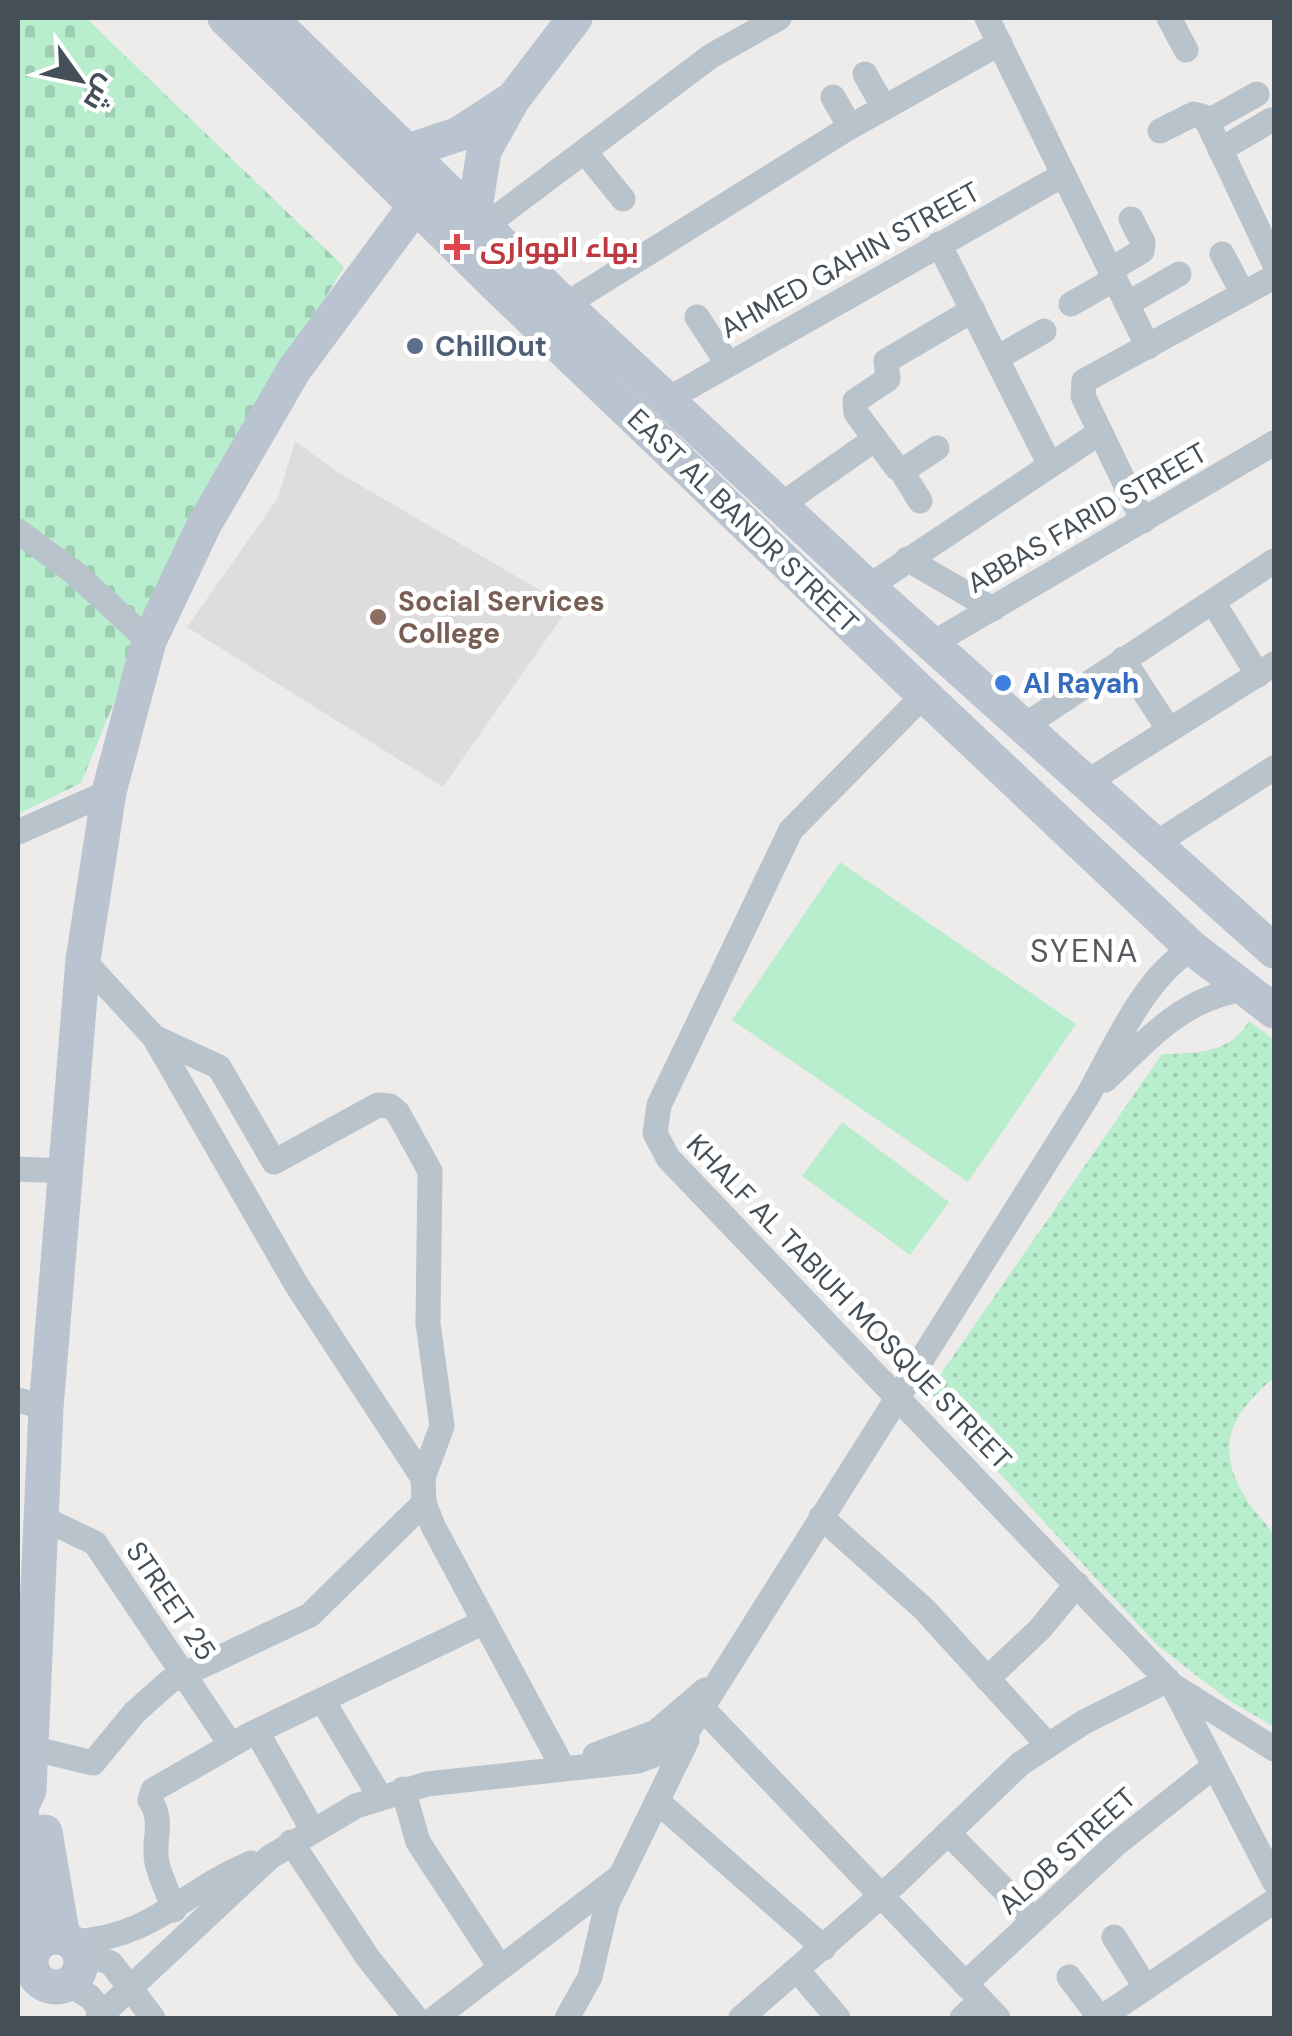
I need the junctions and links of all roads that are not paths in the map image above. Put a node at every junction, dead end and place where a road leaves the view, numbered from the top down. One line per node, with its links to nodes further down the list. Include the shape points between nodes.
1 (225, 18): 23 (main road, EAST AL BANDR STREET)
2 (270, 18): 19 (main road, EAST AL BANDR STREET)
3 (576, 18): 12 (main road)
4 (778, 18): 6 (street)
5 (1169, 18): 8 (street)
6 (747, 26): 20 (street)
7 (998, 27): 13 (street); 21 (street)
8 (1186, 50)
9 (865, 74): 13 (street)
10 (1257, 94): 15 (street)
11 (834, 97): 16 (street)
12 (513, 99): 19 (main road, via 459,134); 25 (main road, via 480,163)
13 (884, 108): 16 (street)
14 (1271, 120): 18 (street)
15 (1206, 122): 17 (street, via 1194,114); 18 (street)
16 (850, 127): 35 (street)
17 (1160, 130)
18 (1220, 150): 28 (street)
19 (408, 152): 25 (main road, EAST AL BANDR STREET)
20 (586, 152): 22 (street); 25 (street)
21 (1063, 175): 26 (street, AHMED GAHIN STREET); 29 (street)
22 (623, 198)
23 (416, 205): 58 (main road, via 289,378 204,525); 62 (main road, EAST AL BANDR STREET)
24 (1132, 219): 29 (street, via 1142,251)
25 (480, 221): 35 (main road, EAST AL BANDR STREET)
26 (939, 244): 36 (street); 41 (street, AHMED GAHIN STREET)
27 (1222, 254): 32 (street)
28 (1274, 263)
29 (1112, 274): 33 (street); 34 (street)
30 (1179, 274): 34 (street)
31 (1274, 277): 32 (street)
32 (1243, 294): 39 (street)
33 (1071, 304)
34 (1127, 304): 39 (street)
35 (565, 305): 42 (main road, EAST AL BANDR STREET)
36 (973, 310): 40 (street); 44 (street, via 886,361 888,379 855,401)
37 (696, 317): 41 (street)
38 (1044, 331): 40 (street)
39 (1148, 347): 43 (street, via 1084,381 1083,396)
40 (996, 358): 47 (street)
41 (728, 364): 42 (street, AHMED GAHIN STREET)
42 (668, 399): 50 (main road, EAST AL BANDR STREET)
43 (1099, 433): 47 (street); 51 (street)
44 (875, 439): 48 (street); 50 (street)
45 (1274, 443): 51 (street, ABBAS FARID STREET)
46 (937, 448): 48 (street)
47 (1050, 465): 53 (street)
48 (902, 470): 49 (street)
49 (920, 501)
50 (781, 505): 55 (main road, EAST AL BANDR STREET)
51 (1143, 521): 57 (street, ABBAS FARID STREET)
52 (18, 531): 58 (street)
53 (907, 559): 55 (street); 57 (street)
54 (1274, 561): 56 (street)
55 (868, 587): 59 (main road, EAST AL BANDR STREET)
56 (1213, 602): 60 (street); 61 (street)
57 (993, 609): 59 (street, ABBAS FARID STREET)
58 (149, 640): 67 (main road)
59 (930, 645): 63 (main road, EAST AL BANDR STREET)
60 (1123, 659): 63 (street); 64 (street)
61 (1266, 669): 64 (street)
62 (924, 695): 70 (main road, EAST AL BANDR STREET); 82 (street, KHALF AL TABIUH MOSQUE STREET, via 791,830 654,1119 654,1134 668,1158)
63 (1021, 728): 66 (main road, EAST AL BANDR STREET)
64 (1169, 730): 66 (street)
65 (1274, 768): 69 (street)
66 (1084, 784): 69 (main road, EAST AL BANDR STREET)
67 (109, 792): 68 (street); 73 (main road)
68 (18, 832)
69 (1155, 844): 70 (main road, via 1166,883); 72 (main road, EAST AL BANDR STREET)
70 (1142, 901): 71 (main road, EAST AL BANDR STREET)
71 (1192, 948): 74 (main road, EAST AL BANDR STREET); 77 (street, via 1152,983)
72 (1274, 951)
73 (82, 960): 76 (street); 80 (main road)
74 (1260, 985): 75 (main road, EAST AL BANDR STREET); 77 (street, via 1212,995 1174,1016)
75 (1274, 1011)
76 (154, 1038): 78 (street, via 219,1067); 81 (street)
77 (1086, 1097): 82 (street)
78 (274, 1162): 81 (street); 84 (street, via 350,1118 390,1106 430,1171 428,1323 442,1426)
79 (18, 1169): 80 (street)
80 (66, 1171): 83 (main road)
81 (238, 1183): 84 (street)
82 (897, 1396): 86 (street); 87 (street, KHALF AL TABIUH MOSQUE STREET)
83 (32, 1404): 85 (main road)
84 (424, 1491): 88 (street); 90 (street, via 310,1615)
85 (38, 1516): 90 (street, STREET 25, via 95,1542); 100 (main road)
86 (821, 1518): 89 (street); 91 (street, via 874,1561)
87 (1077, 1584): 91 (street); 92 (street, KHALF AL TABIUH MOSQUE STREET)
88 (482, 1623): 93 (street); 101 (street)
89 (729, 1667): 94 (street); 101 (street, via 667,1726)
90 (183, 1672): 98 (street, STREET 25); 100 (street, via 146,1700 92,1764)
91 (986, 1679): 97 (street)
92 (1170, 1683): 97 (street); 99 (street); 102 (street, KHALF AL TABIUH MOSQUE STREET)
93 (322, 1701): 95 (street); 103 (street)
94 (704, 1710): 96 (street); 109 (street)
95 (257, 1732): 98 (street); 106 (street)
96 (689, 1735): 101 (street, via 653,1758); 104 (street)
97 (1047, 1744): 105 (street)
98 (231, 1745): 111 (street, via 153,1790 158,1863)
99 (1274, 1749)
100 (27, 1765): 115 (main road, via 21,1808)
101 (562, 1766): 103 (street)
102 (1214, 1768): 108 (street, KHALF AL TABIUH MOSQUE STREET); 112 (street, ALOB STREET, via 1115,1845)
103 (392, 1793): 106 (street); 116 (street)
104 (657, 1801): 107 (street); 114 (street)
105 (948, 1833): 109 (street); 112 (street)
106 (291, 1843): 111 (street); 119 (street); 125 (street)
107 (621, 1876): 116 (street); 127 (street, via 603,1915 590,1977)
108 (1274, 1881)
109 (881, 1897): 114 (street); 122 (street)
110 (1274, 1901): 120 (street)
111 (174, 1910): 115 (street)
112 (1034, 1920): 122 (street, ALOB STREET)
113 (1114, 1937): 120 (street)
114 (824, 1948): 117 (street)
115 (52, 1966): 119 (street, via 105,1959); 121 (main road); 123 (street)
116 (500, 1967): 126 (street)
117 (798, 1970): 128 (street); 129 (street)
118 (1069, 1977): 131 (street)
119 (131, 1988): 123 (street); 124 (street)
120 (1146, 1988): 131 (street)
121 (18, 2000)
122 (981, 2001): 130 (street, ALOB STREET)
123 (103, 2017)
124 (152, 2018)
125 (416, 2018)
126 (435, 2018)
127 (567, 2018)
128 (740, 2018)
129 (838, 2018)
130 (962, 2018)
131 (1100, 2018)

